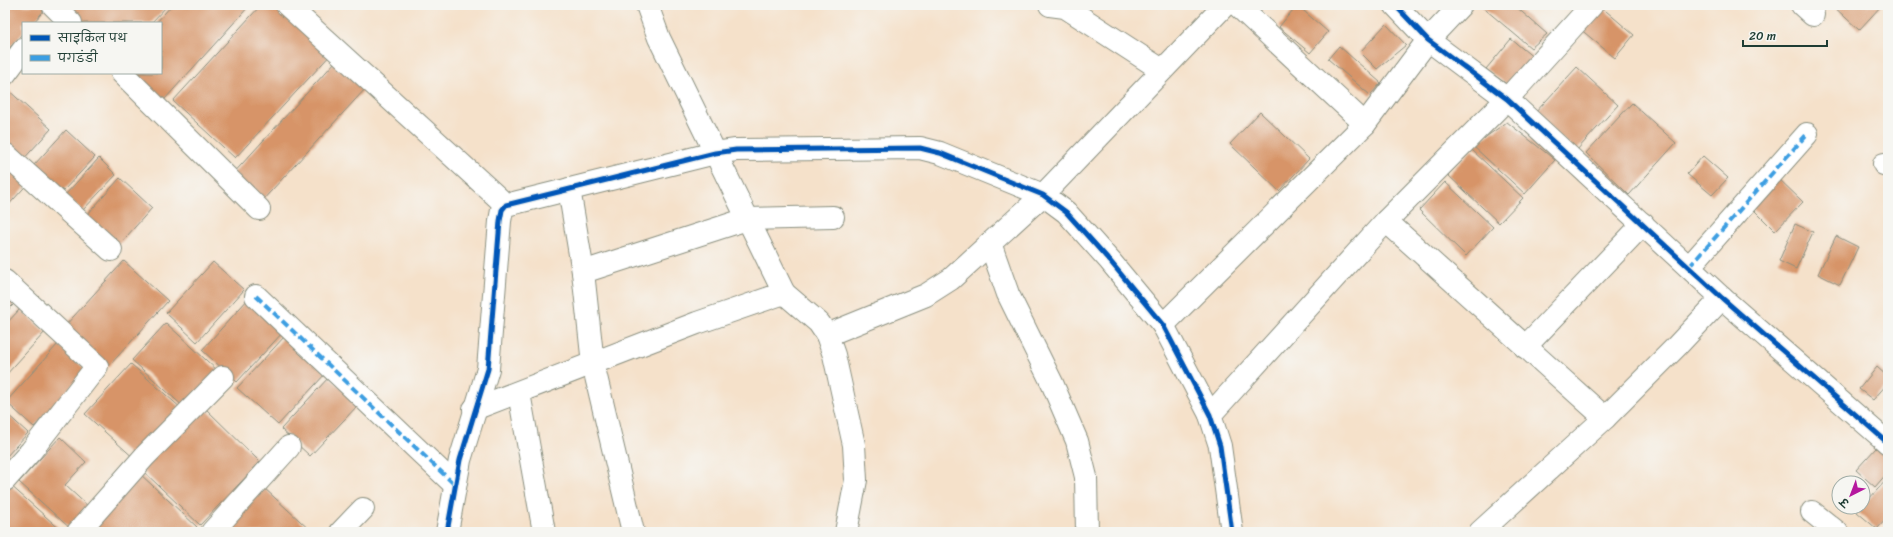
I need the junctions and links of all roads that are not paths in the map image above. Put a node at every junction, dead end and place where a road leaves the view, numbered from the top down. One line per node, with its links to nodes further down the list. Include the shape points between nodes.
1 (287, 5): 21 (street)
2 (647, 5): 17 (street, via 659,38)
3 (1050, 5): 11 (street, via 1065,6)
4 (1225, 5): 11 (street)
5 (1237, 5): 15 (street)
6 (1395, 5): 9 (street)
7 (1461, 5): 9 (street)
8 (1592, 5): 14 (street)
9 (1428, 40): 14 (street); 15 (street)
10 (22, 51): 12 (street)
11 (1162, 70): 20 (street)
12 (5, 74)
13 (123, 74): 22 (street)
14 (1507, 99): 25 (street); 26 (street)
15 (1365, 124): 35 (street)
16 (1807, 134): 29 (street)
17 (715, 153): 19 (street); 20 (street, via 736,150 920,148 940,153); 24 (street)
18 (5, 154): 28 (street)
19 (569, 189): 21 (street); 30 (street)
20 (1043, 195): 27 (street); 35 (street, via 1066,212 1110,260)
21 (506, 205): 41 (street, via 500,221 488,369)
22 (259, 209)
23 (833, 217): 24 (street)
24 (747, 219): 30 (street); 32 (street)
25 (1386, 221): 37 (street); 42 (street)
26 (1643, 224): 29 (street); 37 (street)
27 (990, 243): 36 (street, via 951,279 926,295); 57 (street, via 1008,294 1052,383 1077,441 1086,477)
28 (111, 250)
29 (1689, 267): 34 (street)
30 (583, 272): 38 (street)
31 (5, 281): 46 (street, via 97,366 31,451)
32 (784, 293): 36 (street, via 811,315); 38 (street, via 697,323)
33 (256, 296): 47 (street)
34 (1722, 298): 43 (street); 44 (street)
35 (1163, 325): 42 (street)
36 (827, 335): 56 (street, via 834,355 854,445 856,480)
37 (1525, 347): 43 (street)
38 (593, 364): 40 (street); 55 (street)
39 (223, 377): 50 (street, via 145,456)
40 (519, 393): 41 (street); 54 (street)
41 (474, 409): 47 (street)
42 (1210, 415): 58 (street, via 1220,446)
43 (1605, 418): 59 (street)
44 (1888, 443)
45 (289, 447): 51 (street)
46 (5, 480)
47 (456, 485): 53 (street)
48 (363, 509): 52 (street)
49 (1812, 512): 60 (street)
50 (78, 532)
51 (212, 532)
52 (341, 532)
53 (447, 532)
54 (544, 532)
55 (633, 532)
56 (846, 532)
57 (1087, 532)
58 (1232, 532)
59 (1480, 532)
60 (1837, 532)

